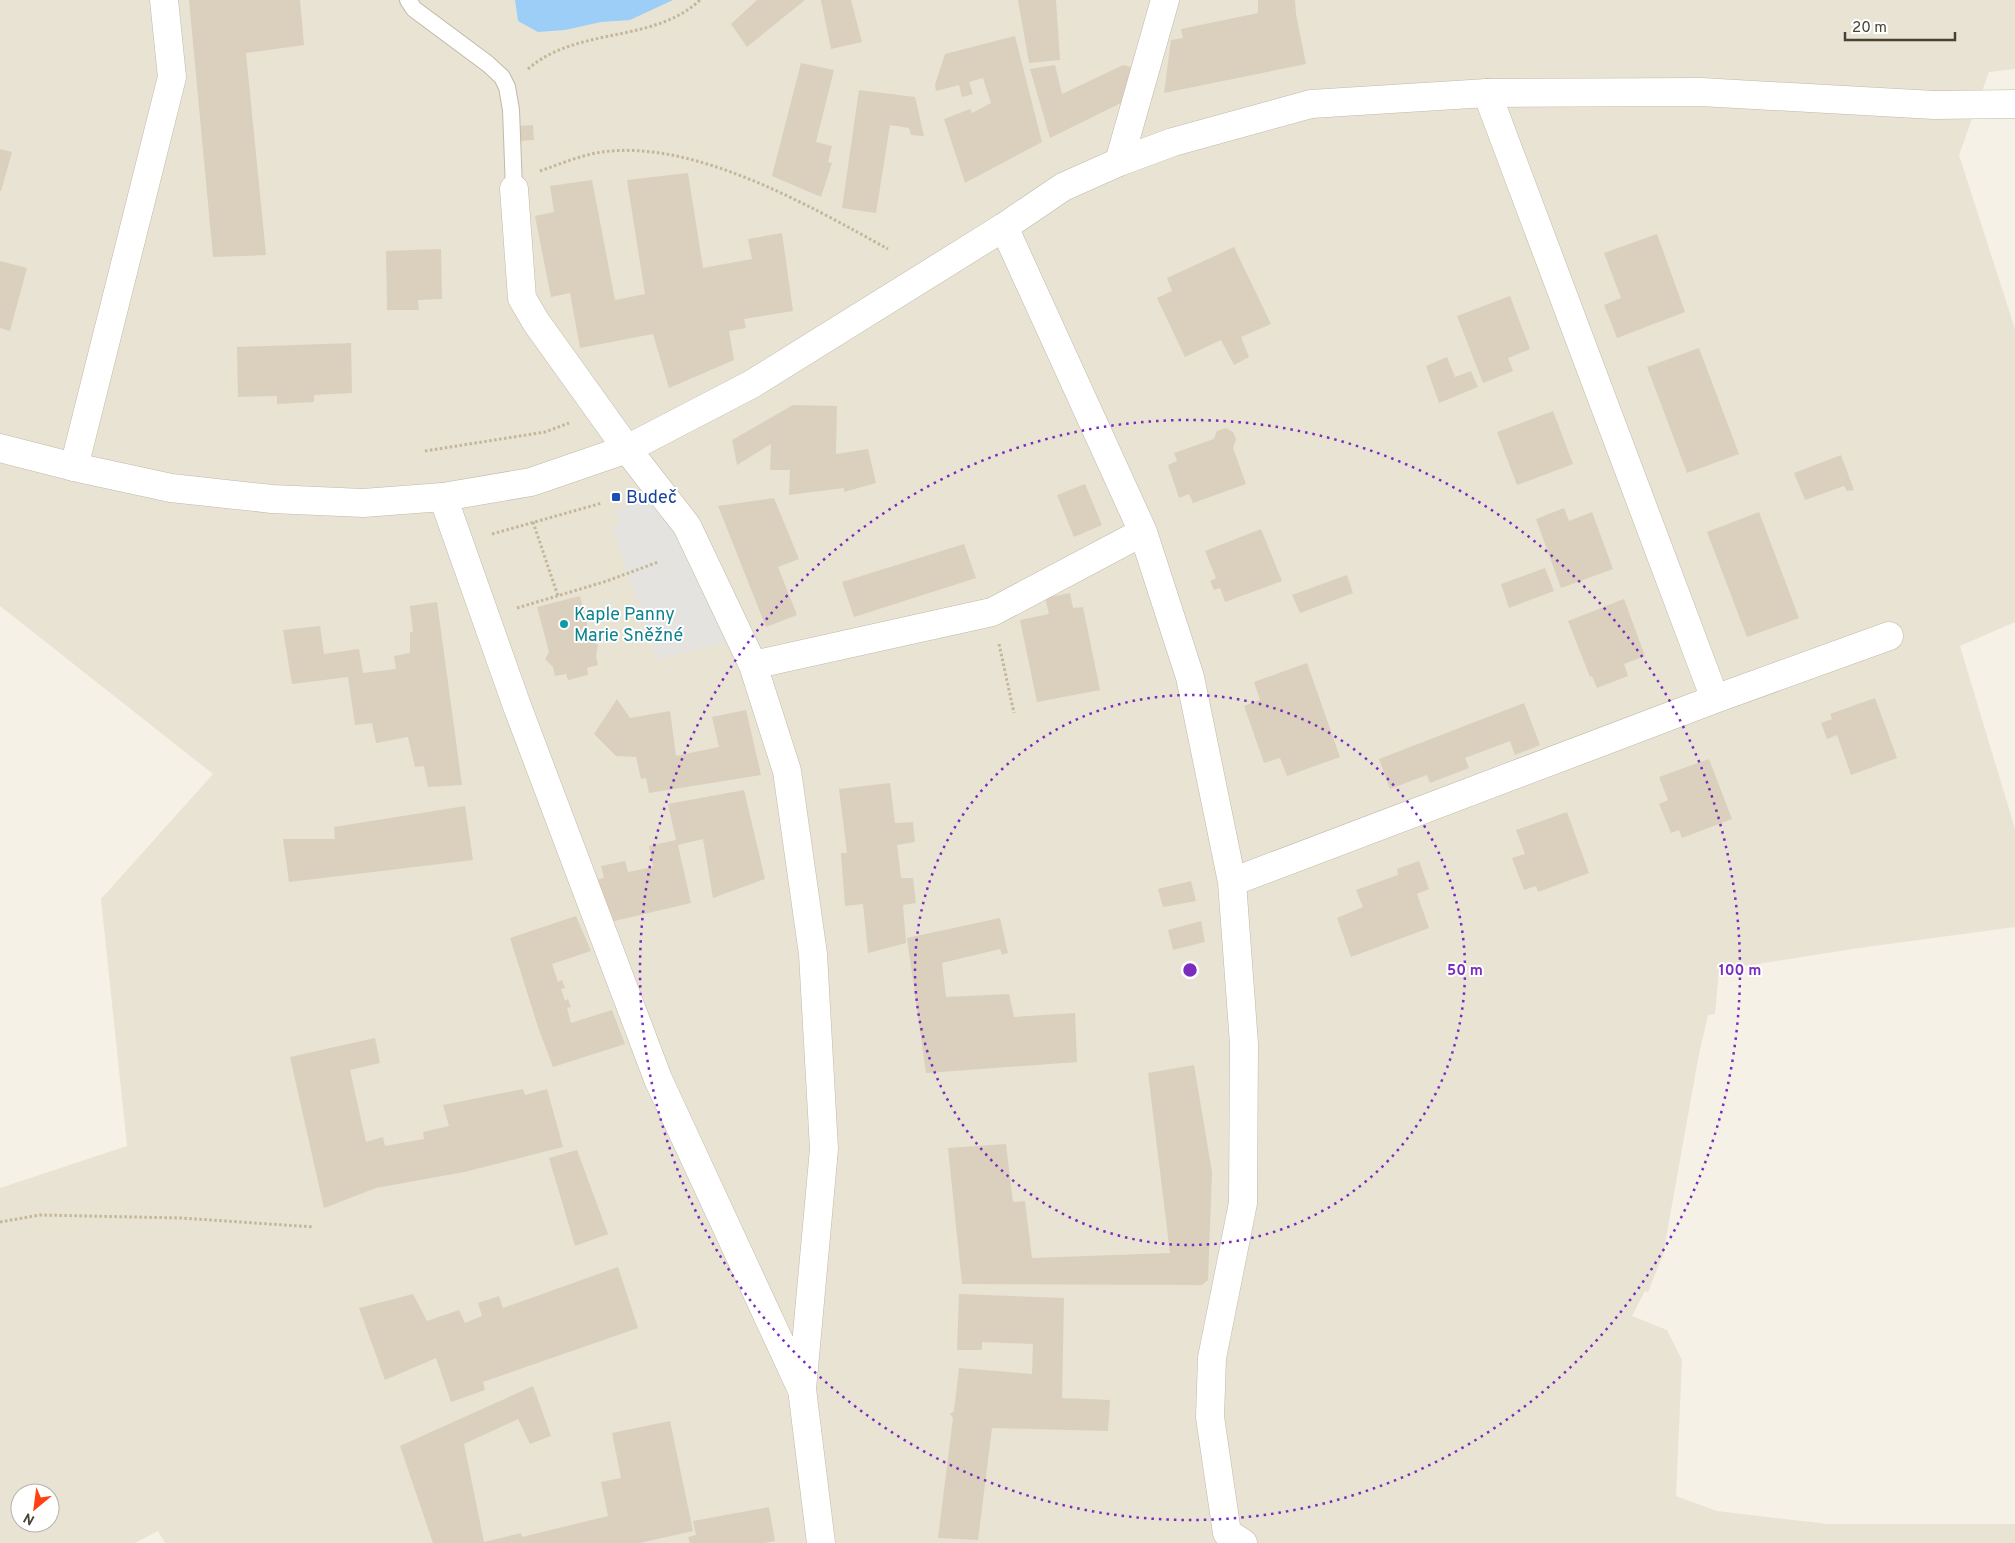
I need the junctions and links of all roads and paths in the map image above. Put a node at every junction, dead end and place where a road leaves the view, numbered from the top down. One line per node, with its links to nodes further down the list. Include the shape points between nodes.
1 (164, 0): 16 (street, via 172,77)
2 (408, 0): 5 (lane, via 421,15 488,64 502,77)
3 (700, 0): 5 (path, via 668,22 565,46 538,60)
4 (1164, 0): 8 (street)
5 (507, 87): 9 (lane)
6 (1487, 93): 7 (street, via 1701,92 1934,105); 8 (street, via 1311,104 1173,142); 28 (street)
7 (2015, 104)
8 (1120, 162): 10 (street, via 1063,187)
9 (514, 189): 11 (path, via 536,172 601,152 636,150 687,158 799,200); 12 (street, via 522,298)
10 (1004, 227): 14 (street, via 752,384); 20 (street)
11 (888, 249)
12 (600, 411): 14 (street); 15 (path, via 545,432)
13 (0, 448): 16 (street)
14 (627, 449): 17 (street, via 531,482); 27 (street, via 687,526)
15 (426, 451)
16 (74, 468): 17 (street, via 171,488 272,499 363,504)
17 (443, 497): 22 (street)
18 (602, 503): 19 (path)
19 (534, 522): 22 (path, via 492,534 484,550); 23 (path)
20 (1143, 532): 24 (street); 30 (street, via 1190,676)
21 (658, 562): 23 (path)
22 (468, 568): 25 (street)
23 (558, 596): 25 (path)
24 (992, 612): 27 (street); 29 (path)
25 (486, 618): 33 (street, via 658,1079)
26 (1889, 636): 28 (street)
27 (753, 665): 33 (street, via 787,771 813,954 824,1149)
28 (1715, 698): 30 (street)
29 (1014, 712)
30 (1232, 882): 35 (street, via 1244,1044 1244,1203 1212,1358 1210,1417 1227,1533)
31 (0, 1222): 32 (path, via 49,1215 181,1218)
32 (314, 1227)
33 (802, 1389): 34 (street)
34 (821, 1543)
35 (1243, 1543)

